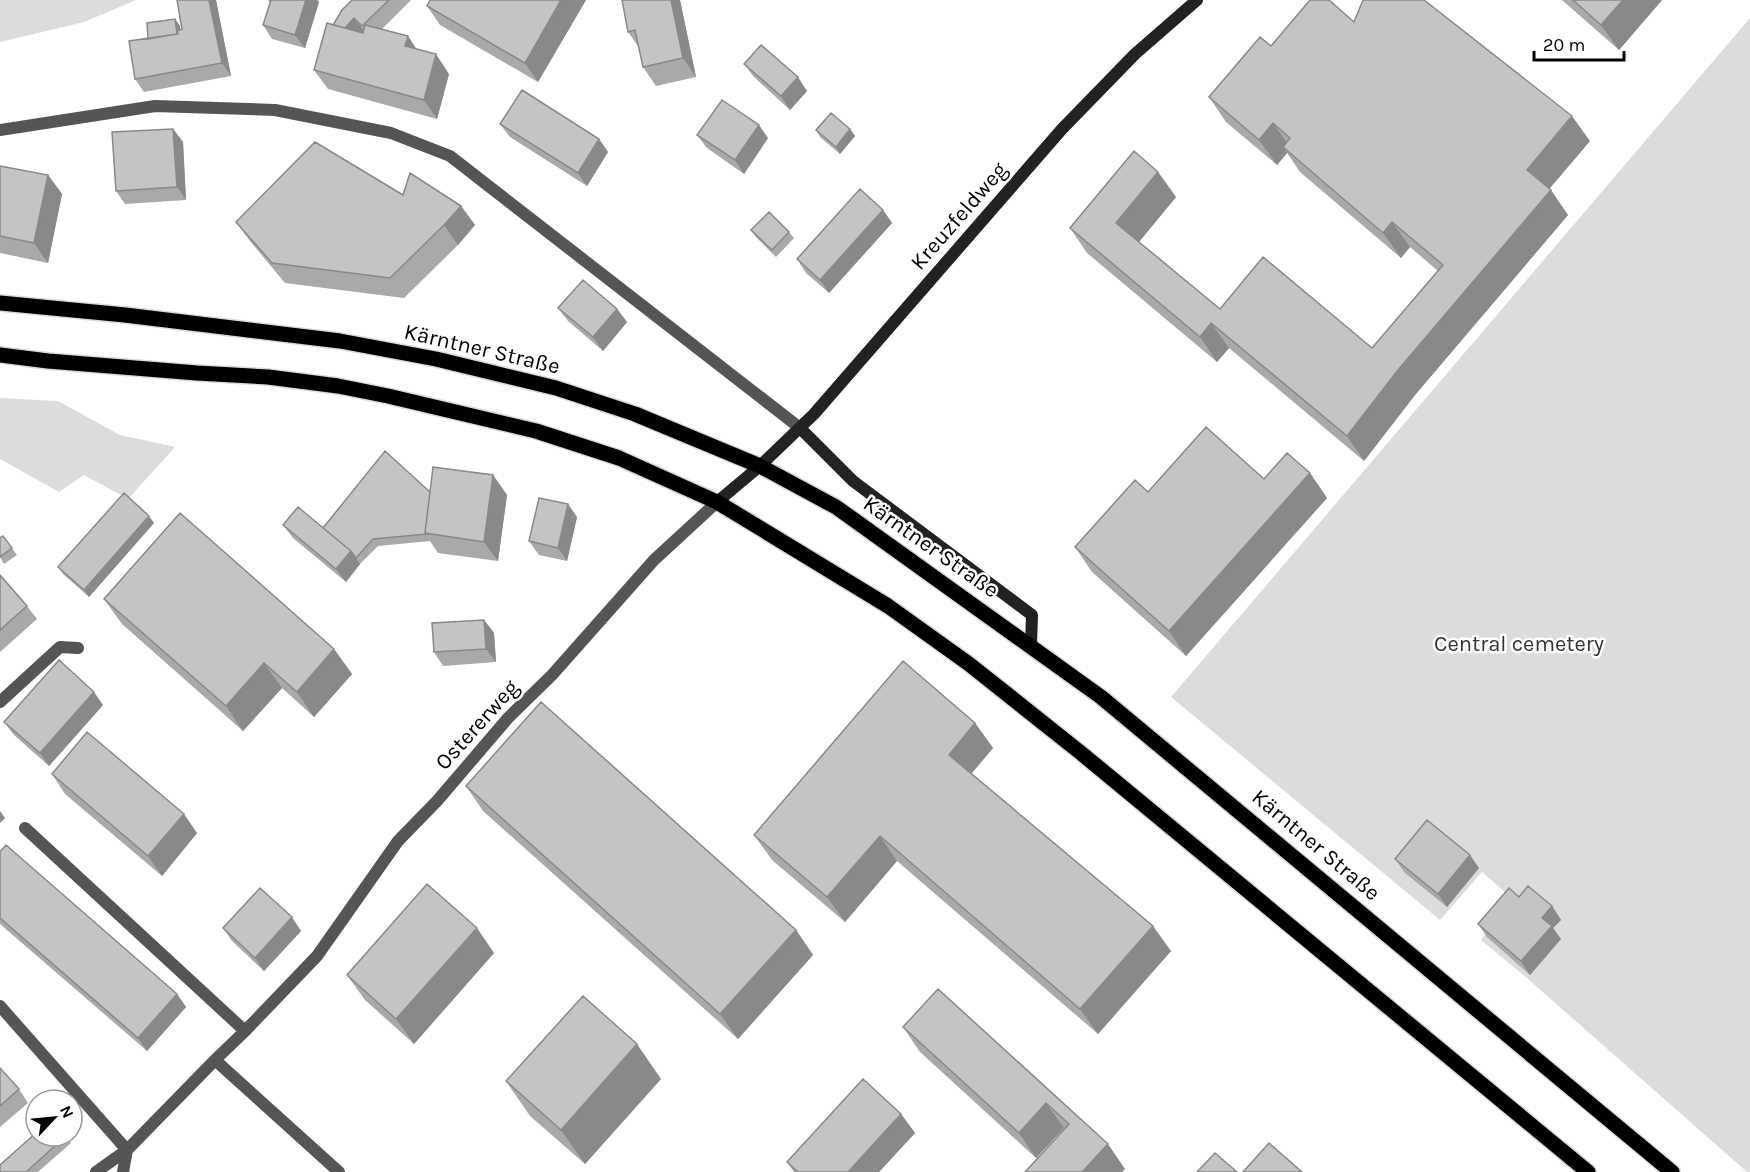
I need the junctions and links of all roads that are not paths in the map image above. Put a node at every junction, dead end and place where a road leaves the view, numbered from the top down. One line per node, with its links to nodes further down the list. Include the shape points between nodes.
1 (1197, 0): 5 (main road, Kreuzfeldweg, via 1135,54 1062,129)
2 (0, 130): 5 (street, via 154,106 275,110 391,134 450,156)
3 (0, 303): 6 (main road, Kärntner Straße, via 340,341 436,358 556,388 635,414)
4 (0, 355): 7 (main road, via 268,377 388,396 536,431 619,458)
5 (800, 428): 6 (main road, Kreuzfeldweg); 8 (main road, via 853,481 1032,615)
6 (760, 466): 7 (main road, Ostererweg); 8 (main road, Kärntner Straße, via 836,507)
7 (717, 502): 13 (street, Ostererweg, via 654,560 398,841 317,956); 19 (main road, via 888,606 969,664)
8 (1031, 645): 20 (main road, Kärntner Straße, via 1211,787)
9 (78, 648): 10 (street, via 60,647)
10 (0, 702)
11 (25, 828): 13 (street)
12 (0, 1006): 15 (street)
13 (245, 1031): 14 (street, Ostererweg)
14 (215, 1060): 15 (street, Ostererweg); 18 (street)
15 (127, 1150): 16 (street, Ostererweg); 17 (street)
16 (96, 1172)
17 (123, 1172)
18 (339, 1172)
19 (1588, 1172)
20 (1672, 1172)

